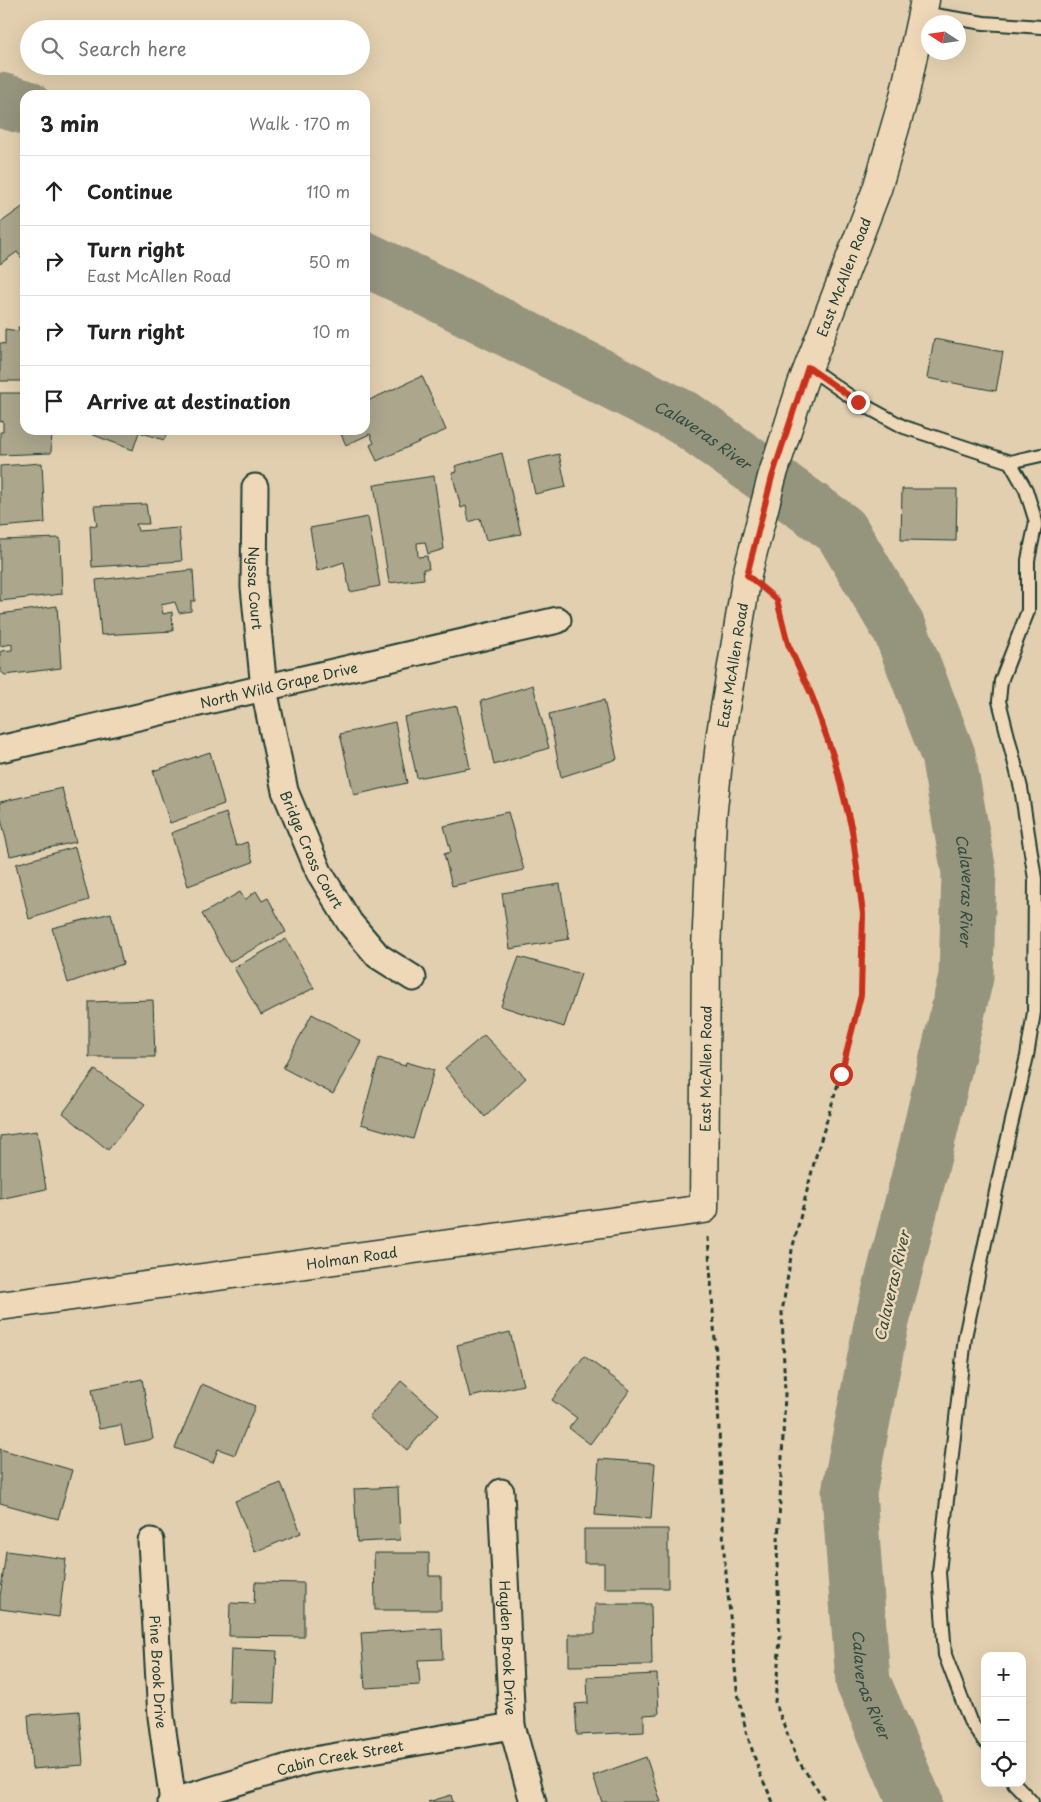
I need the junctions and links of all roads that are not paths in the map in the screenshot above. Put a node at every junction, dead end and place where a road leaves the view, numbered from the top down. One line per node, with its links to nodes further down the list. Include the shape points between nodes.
1 (924, 6): 2 (lane, via 984,24); 3 (street, East McAllen Road, via 904,97 877,189)
2 (1041, 27)
3 (808, 367): 5 (lane, via 858,402 904,427); 12 (street, East McAllen Road, via 772,477 750,563 721,733 712,818 706,950)
4 (1041, 455): 5 (lane)
5 (1010, 462): 7 (lane, via 1026,490 1036,522 1028,560)
6 (255, 487): 9 (street, Nyssa Court, via 254,587)
7 (1034, 596): 17 (lane, via 1001,680 999,701 1021,788 1035,879 1034,1012 965,1337 939,1572 945,1655 970,1721)
8 (558, 620): 9 (street, North Wild Grape Drive)
9 (264, 689): 10 (street, North Wild Grape Drive); 11 (street, Bridge Cross Court, via 285,791 319,872 350,922 378,956)
10 (0, 750)
11 (413, 978)
12 (704, 1209): 13 (street, Holman Road)
13 (0, 1306)
14 (501, 1492): 16 (street, Hayden Brook Drive)
15 (152, 1541): 19 (street, Pine Brook Drive, via 161,1717)
16 (512, 1726): 19 (street, Cabin Creek Street, via 308,1760); 20 (street, Hayden Brook Drive)
17 (981, 1736)
18 (1018, 1787): 21 (lane)
19 (172, 1802)
20 (533, 1802)
21 (1032, 1802)

